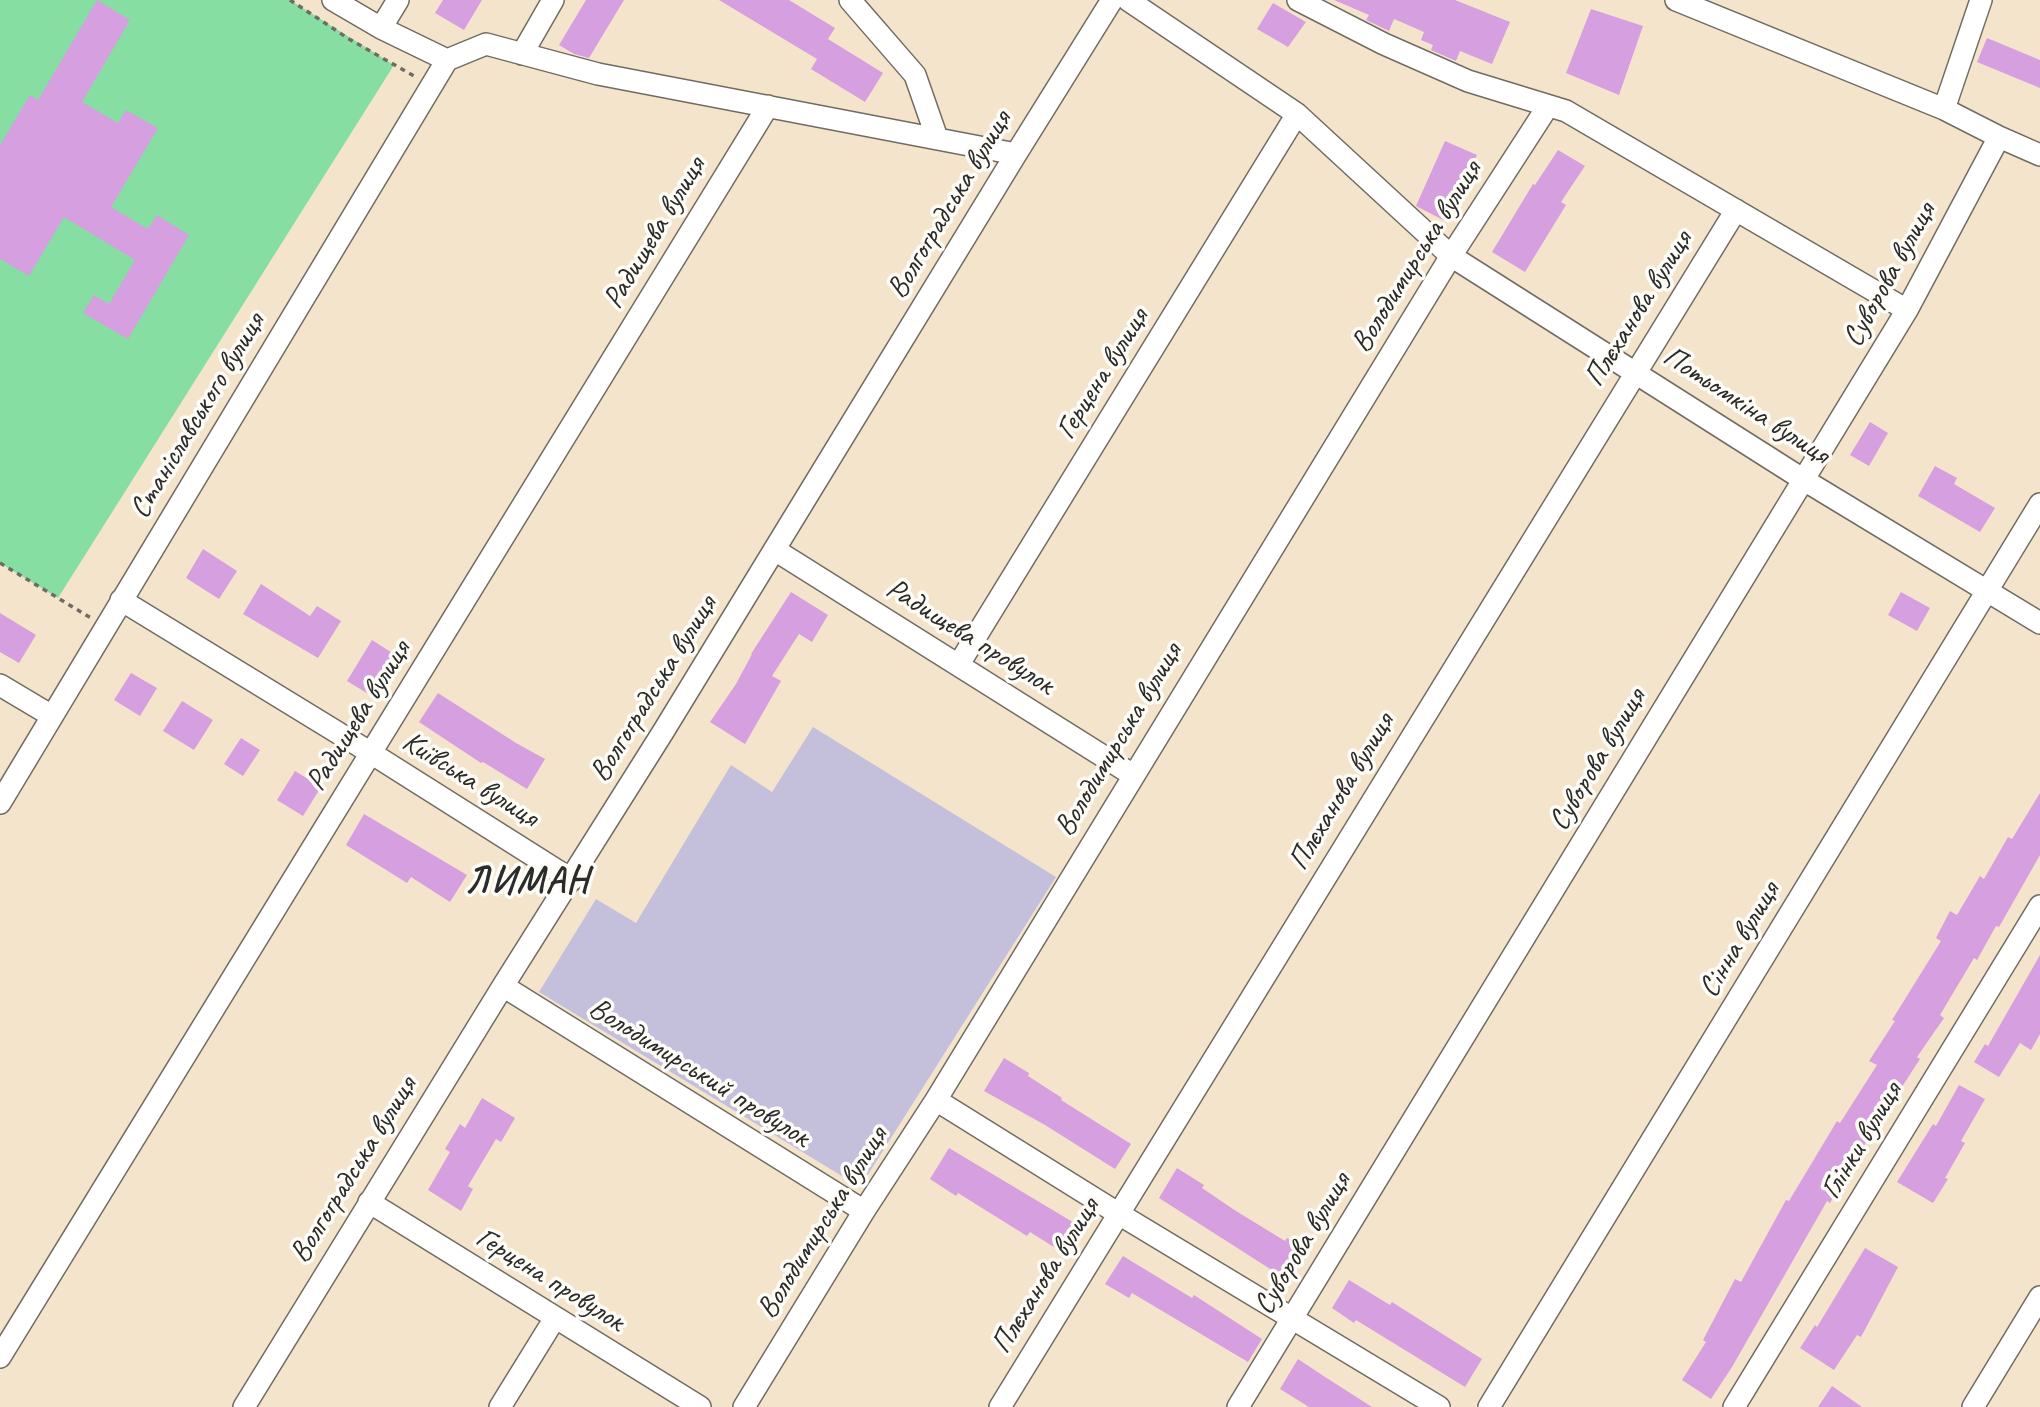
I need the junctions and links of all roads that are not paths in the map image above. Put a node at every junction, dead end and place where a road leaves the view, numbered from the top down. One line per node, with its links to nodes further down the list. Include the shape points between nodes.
1 (333, 0): 10 (street)
2 (398, 0): 10 (street)
3 (553, 0): 11 (street)
4 (850, 0): 18 (street, via 915,75)
5 (1112, 0): 19 (street, Волгоградська вулиця)
6 (1128, 0): 16 (street, Потьомкіна вулиця)
7 (1298, 0): 14 (street, via 1468,81)
8 (1676, 0): 15 (street)
9 (1981, 0): 15 (street)
10 (381, 28): 12 (street)
11 (522, 54): 12 (street, via 486,44); 13 (street, via 598,74)
12 (447, 60): 29 (street, Станіславського вулиця)
13 (768, 106): 18 (street); 34 (street, Радищева вулиця)
14 (1548, 106): 21 (street, via 1566,111); 22 (street, Володимирська вулиця)
15 (1944, 109): 17 (street)
16 (1297, 114): 22 (street, Потьомкіна вулиця); 31 (street, Герцена вулиця)
17 (1998, 137): 20 (street); 23 (street, Суворова вулиця)
18 (937, 138): 19 (street)
19 (1016, 154): 27 (street, Волгоградська вулиця)
20 (2040, 155)
21 (1736, 210): 23 (street); 24 (street, Плєханова вулиця)
22 (1451, 256): 24 (street, Потьомкіна вулиця); 35 (street, Володимирська вулиця)
23 (1907, 310): 25 (street, Суворова вулиця)
24 (1635, 371): 25 (street, Потьомкіна вулиця); 43 (street, Плєханова вулиця)
25 (1804, 480): 28 (street, Потьомкіна вулиця); 46 (street, Суворова вулиця)
26 (2040, 504): 28 (street, Сінна вулиця)
27 (775, 550): 31 (street, Радищева провулок); 37 (street, Волгоградська вулиця)
28 (1989, 591): 30 (street, Потьомкіна вулиця); 55 (street, Сінна вулиця)
29 (121, 600): 33 (street, Станіславського вулиця); 34 (street, Київська вулиця)
30 (2040, 623)
31 (959, 664): 35 (street, Радищева провулок)
32 (0, 685): 33 (street)
33 (52, 716): 36 (street, Станіславського вулиця)
34 (371, 753): 37 (street, Київська вулиця); 47 (street, Радищева вулиця)
35 (1133, 775): 40 (street, Володимирська вулиця)
36 (0, 803)
37 (572, 880): 39 (street, Волгоградська вулиця)
38 (2040, 906): 56 (street, Глінки вулиця)
39 (503, 986): 41 (street, Волгоградська вулиця); 42 (street, Володимирський провулок)
40 (936, 1100): 42 (street, Володимирська вулиця); 43 (street)
41 (369, 1202): 45 (street, Герцена провулок); 48 (street, Волгоградська вулиця)
42 (864, 1211): 51 (street, Володимирська вулиця)
43 (1119, 1214): 46 (street); 52 (street, Плєханова вулиця)
44 (2040, 1297): 57 (street)
45 (555, 1318): 49 (street); 50 (street, Герцена провулок)
46 (1292, 1319): 53 (street, Суворова вулиця); 54 (street)
47 (0, 1357)
48 (244, 1407)
49 (500, 1407)
50 (700, 1407)
51 (744, 1407)
52 (1000, 1407)
53 (1237, 1407)
54 (1439, 1407)
55 (1489, 1407)
56 (1734, 1407)
57 (1973, 1407)

